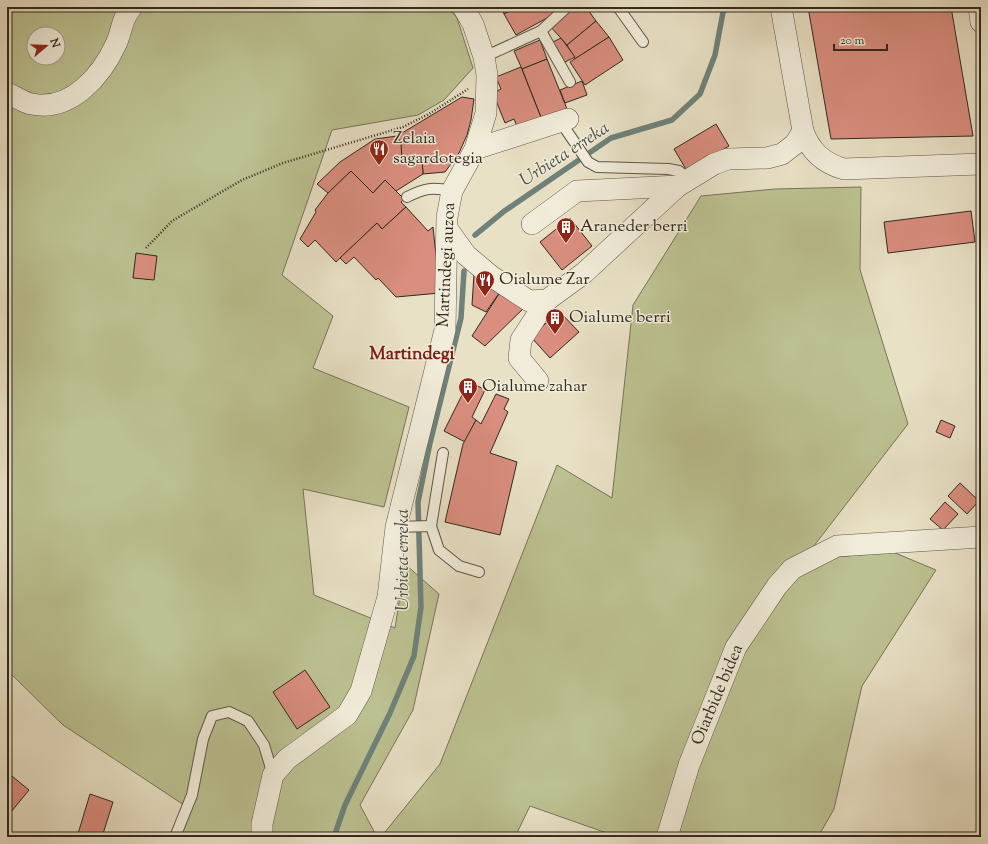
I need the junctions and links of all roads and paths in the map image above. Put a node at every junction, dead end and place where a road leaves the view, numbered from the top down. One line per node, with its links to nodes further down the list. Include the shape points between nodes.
1 (132, 7): 12 (street, via 126,13 116,43 97,76 80,93 55,104 32,104)
2 (463, 7): 10 (street, Martindegi auzoa, via 473,24)
3 (567, 7): 8 (lane)
4 (618, 7): 9 (lane)
5 (781, 7): 14 (street)
6 (978, 7): 7 (street)
7 (981, 22)
8 (540, 31): 10 (lane); 11 (lane)
9 (643, 42)
10 (486, 66): 15 (street, Martindegi auzoa, via 486,113); 22 (path, via 429,114 403,127 283,164 242,180 176,218)
11 (570, 82)
12 (7, 93)
13 (564, 120): 15 (street); 17 (lane, via 588,162 597,167 668,169 679,172)
14 (803, 130): 16 (street, via 806,140 818,156 834,167 844,169); 17 (street, via 795,144 782,154 767,158 728,159 714,164)
15 (476, 149): 18 (street, Martindegi auzoa)
16 (981, 164)
17 (683, 183): 20 (street, via 577,191); 23 (street, via 584,272)
18 (452, 191): 19 (lane, via 423,189); 21 (street, Martindegi auzoa, via 447,217)
19 (407, 197)
20 (532, 224)
21 (448, 230): 23 (street, via 466,255 491,276 529,300); 27 (street, Martindegi auzoa, via 445,330)
22 (146, 248)
23 (547, 300): 24 (street, via 521,340 519,358)
24 (538, 381)
25 (443, 453): 26 (lane)
26 (429, 526): 27 (lane); 29 (lane, via 440,550 459,566)
27 (403, 527): 30 (street, Martindegi auzoa, via 388,597 361,691 347,715 287,759)
28 (981, 538): 33 (street, Oiarbide bidea, via 837,546 792,569 777,586 736,647 688,765)
29 (479, 572)
30 (273, 775): 31 (lane, Martindegi auzoa, via 264,745 248,721 229,712 212,716 203,739 192,795); 32 (street, Martindegi auzoa, via 262,824)
31 (175, 837)
32 (262, 837)
33 (667, 837)

